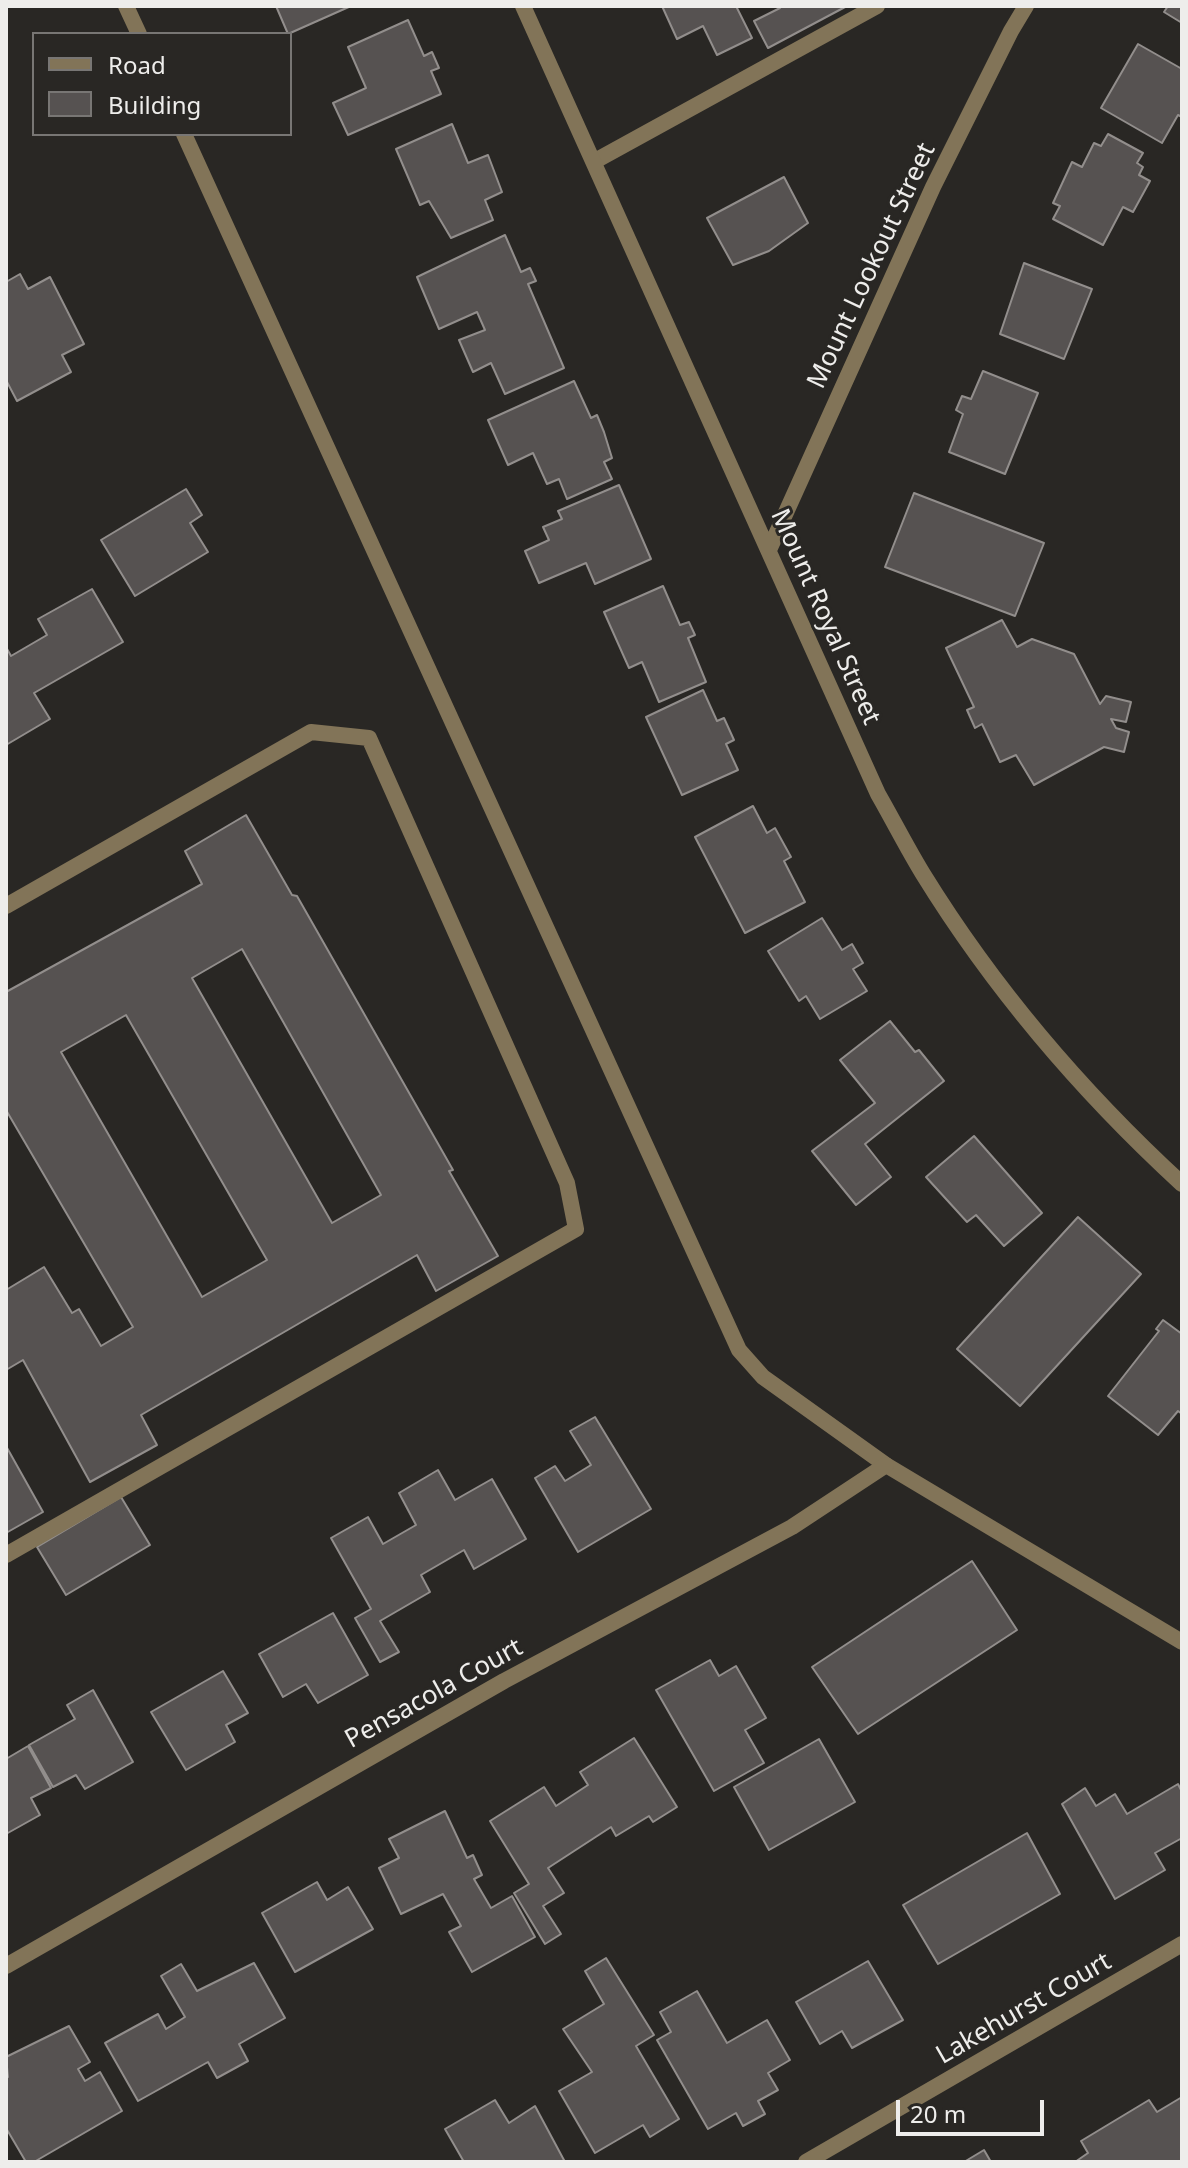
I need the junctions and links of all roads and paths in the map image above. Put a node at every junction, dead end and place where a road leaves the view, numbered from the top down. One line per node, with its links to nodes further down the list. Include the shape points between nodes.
1 (126, 6): 5 (street)
2 (523, 6): 7 (street, Mount Royal Street)
3 (877, 6): 7 (street)
4 (1026, 6): 8 (street, Mount Lookout Street, via 933,187)
5 (138, 32)
6 (185, 136): 11 (street, via 739,1350 763,1377)
7 (595, 161): 8 (street, Mount Royal Street)
8 (769, 550): 10 (street, Mount Royal Street, via 878,794 923,874 1027,1020)
9 (6, 906): 12 (street, via 311,732 369,738 567,1183 576,1229)
10 (1182, 1184)
11 (886, 1465): 13 (street); 15 (street, Pensacola Court, via 792,1527 504,1681)
12 (6, 1555)
13 (1182, 1642)
14 (1182, 1944): 16 (street, Lakehurst Court)
15 (6, 1966)
16 (806, 2162)

